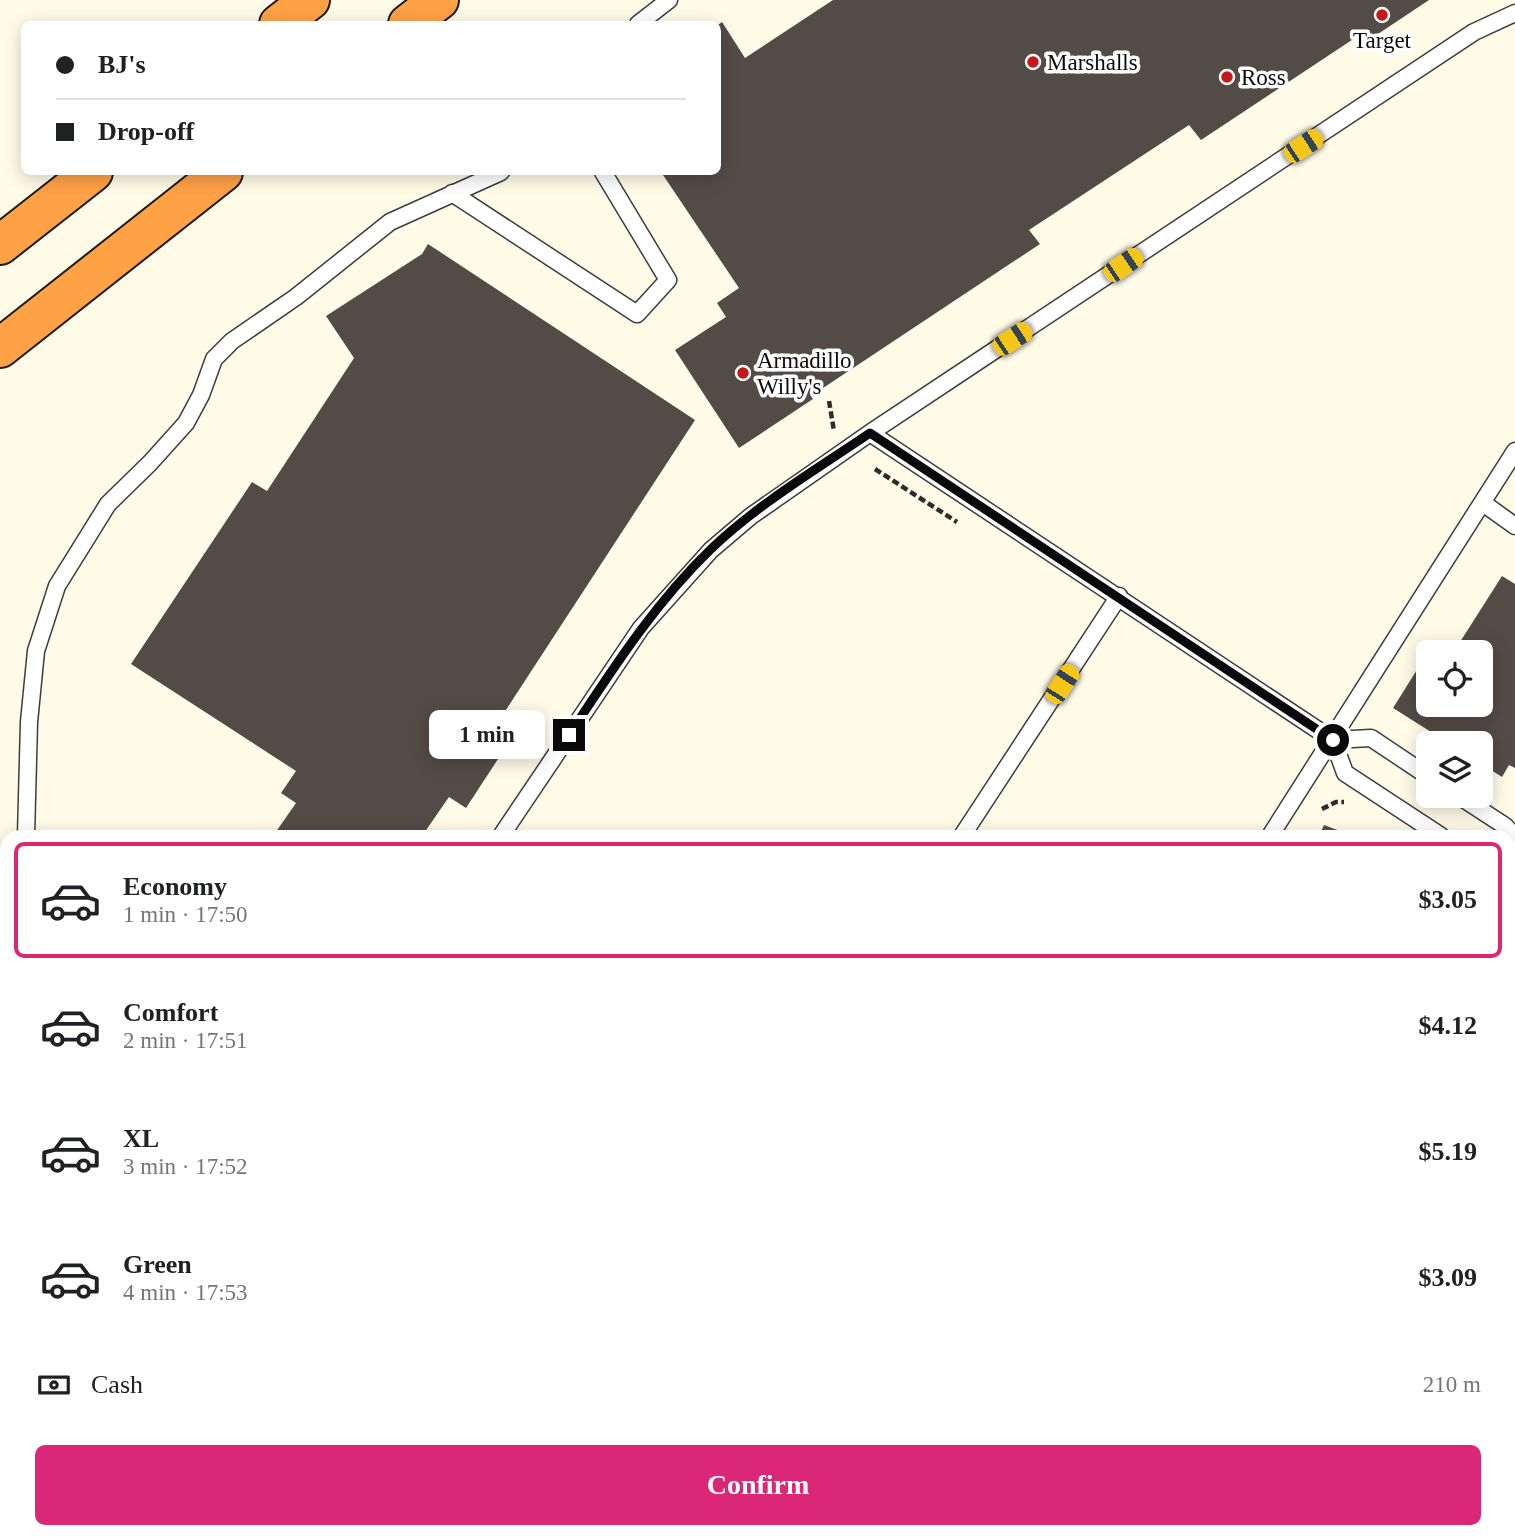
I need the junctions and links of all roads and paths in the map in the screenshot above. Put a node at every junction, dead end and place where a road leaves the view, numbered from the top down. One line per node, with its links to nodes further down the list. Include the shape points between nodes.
1 (310, 0): 5 (highway)
2 (439, 0): 6 (highway)
3 (669, 0): 7 (lane)
4 (1515, 13): 16 (lane, via 1475,32)
5 (283, 21)
6 (412, 21)
7 (642, 21)
8 (89, 175): 13 (highway)
9 (219, 175): 14 (highway)
10 (493, 175): 12 (lane)
11 (605, 175): 12 (lane, via 668,280 637,314)
12 (452, 192): 25 (lane, via 390,222 296,298 232,341 214,359 186,423 108,504 57,586 36,651)
13 (0, 245)
14 (0, 348)
15 (829, 401): 17 (path)
16 (870, 433): 21 (lane); 26 (lane, via 751,516 711,550 641,628)
17 (835, 439)
18 (1515, 450): 19 (lane)
19 (1483, 503): 20 (lane); 22 (lane)
20 (1515, 526)
21 (1119, 596): 22 (lane); 27 (lane)
22 (1333, 740): 23 (lane, via 1371,738); 28 (lane); 29 (lane, via 1345,774)
23 (1416, 768)
24 (1477, 808): 30 (lane)
25 (26, 830)
26 (505, 830)
27 (966, 830)
28 (1274, 830)
29 (1432, 830)
30 (1509, 830)

